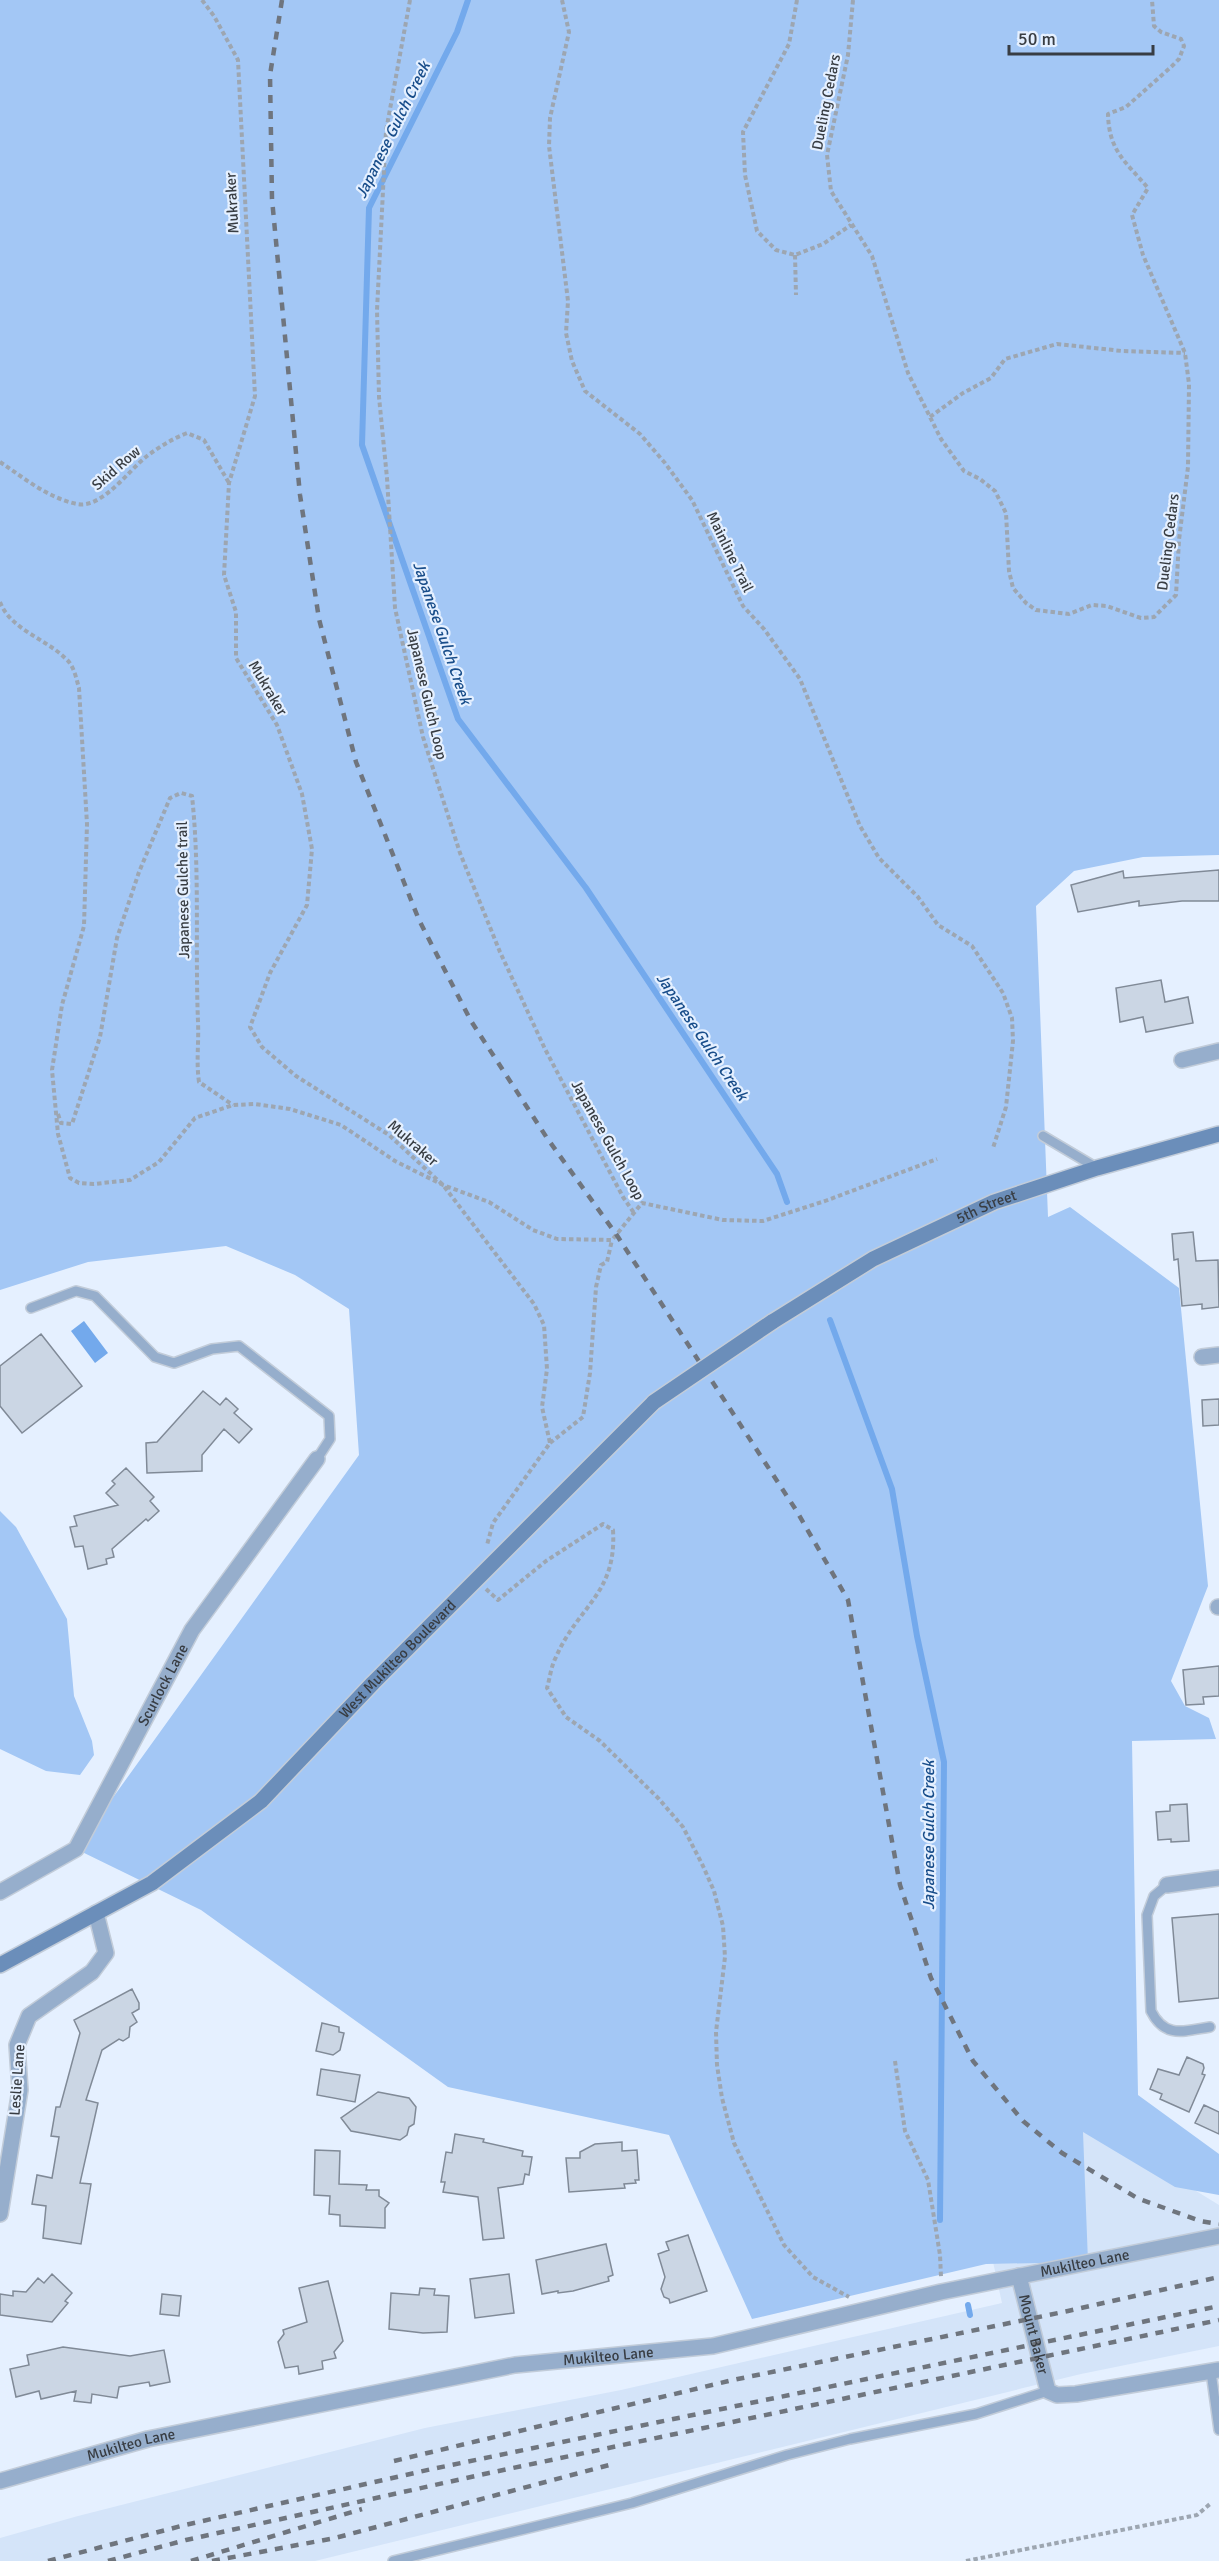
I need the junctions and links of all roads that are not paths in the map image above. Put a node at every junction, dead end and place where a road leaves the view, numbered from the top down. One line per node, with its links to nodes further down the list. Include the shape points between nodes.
1 (1219, 1051): 2 (street)
2 (1182, 1060)
3 (1219, 1134): 5 (main road, 5th Street)
4 (1042, 1136): 5 (lane)
5 (1097, 1168): 7 (main road, 5th Street, via 984,1207 873,1259)
6 (31, 1308): 10 (lane, via 76,1291 95,1296 155,1357 174,1363 212,1349 239,1346 329,1416 330,1439)
7 (772, 1322): 14 (main road, West Mukilteo Boulevard, bridge, via 654,1402 373,1683 261,1801 152,1883)
8 (1219, 1355): 9 (street)
9 (1202, 1357)
10 (317, 1459): 13 (street, Scurlock Lane, via 192,1630 76,1850)
11 (1219, 1878): 12 (street)
12 (1167, 1885): 16 (lane, via 1154,1896 1147,1915 1151,2011 1157,2023 1174,2032)
13 (0, 1892)
14 (96, 1913): 15 (main road, West Mukilteo Boulevard); 17 (street, Leslie Lane, via 106,1953 92,1972 29,2016 17,2045 20,2090)
15 (0, 1965)
16 (1210, 2027)
17 (0, 2214)
18 (1219, 2236): 19 (street, Mukilteo Lane)
19 (1019, 2276): 21 (street, Mount Baker); 23 (street, Mukilteo Lane, via 713,2346 515,2365 148,2439)
20 (1215, 2371): 21 (street, via 1076,2394 1057,2395); 22 (lane)
21 (1048, 2391): 24 (lane, via 976,2414 850,2439 632,2503)
22 (1219, 2430)
23 (0, 2481)
24 (393, 2561)

